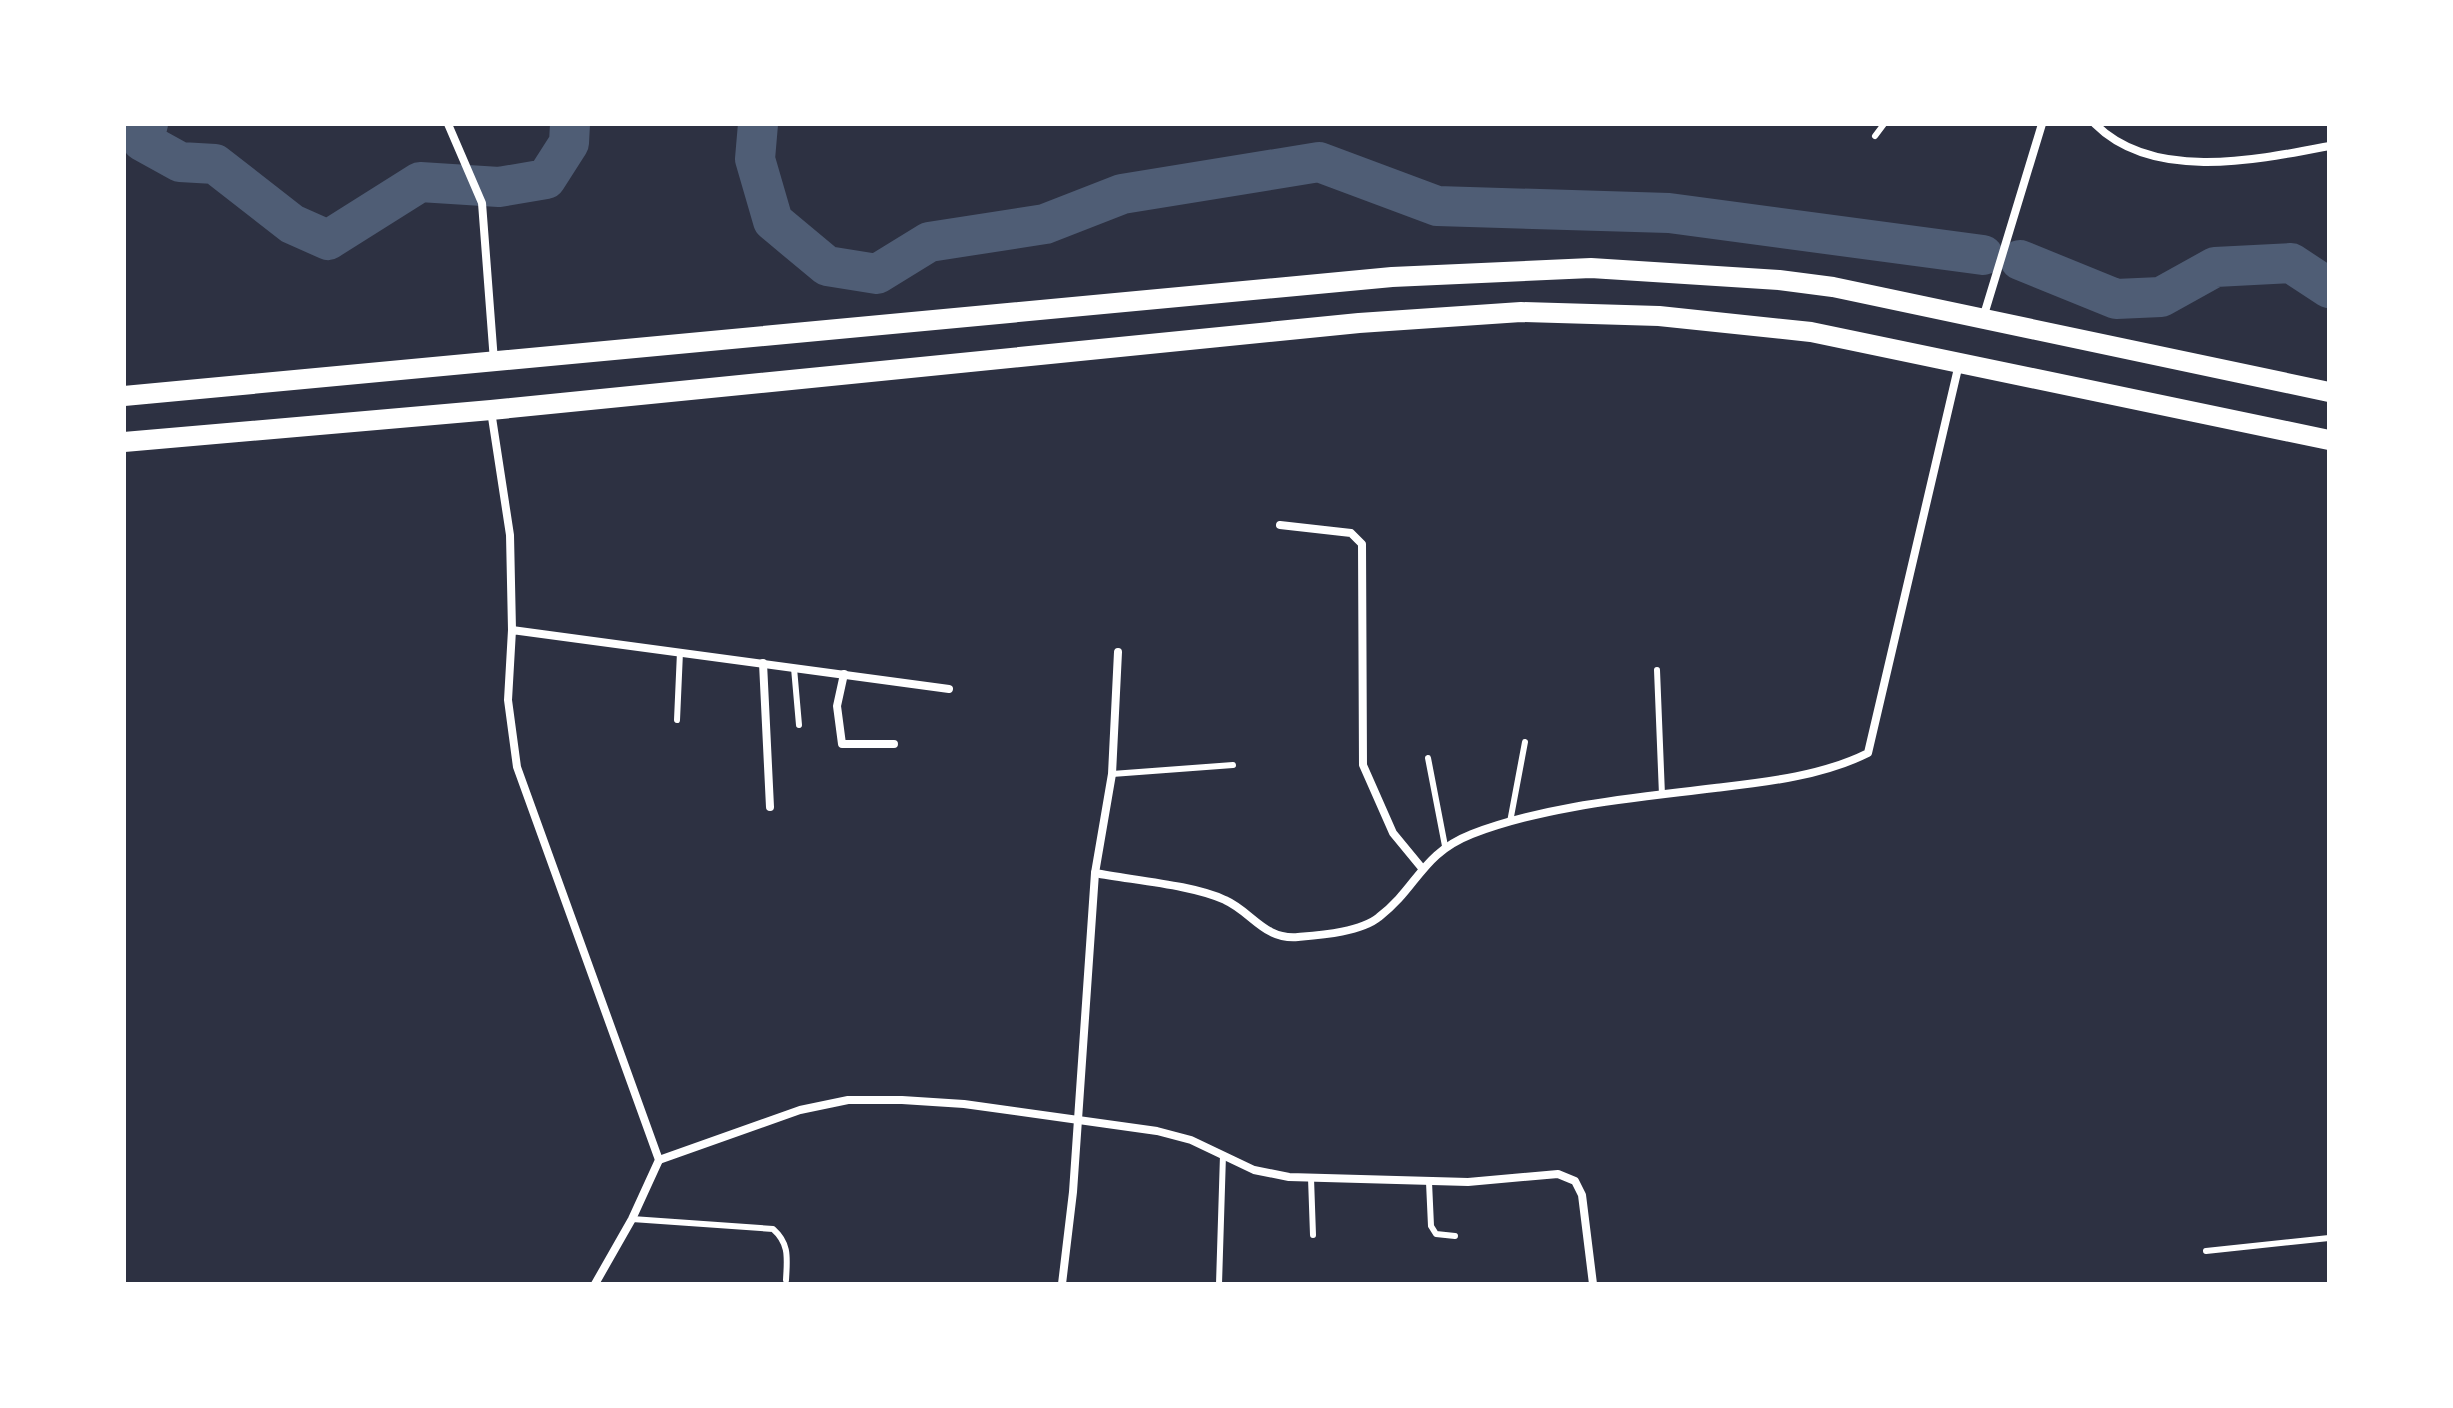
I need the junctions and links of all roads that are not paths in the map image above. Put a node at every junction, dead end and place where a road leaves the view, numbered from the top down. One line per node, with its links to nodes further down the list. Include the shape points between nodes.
1 (448, 124): 8 (street, via 482,203)
2 (1884, 124): 5 (lane)
3 (2042, 124): 7 (street)
4 (2095, 124): 6 (street, via 2150,157 2216,161)
5 (1875, 136)
6 (2329, 146)
7 (1983, 319): 8 (main road, via 1833,287 1591,268 1392,277); 10 (main road)
8 (494, 362): 11 (main road)
9 (1960, 363): 12 (main road, via 1811,332 1659,316 1521,312 1359,323); 13 (main road); 31 (street, via 1868,753 1794,777)
10 (2329, 392)
11 (124, 396)
12 (491, 410): 14 (main road); 16 (street, via 510,535)
13 (2329, 440)
14 (124, 442)
15 (1280, 525): 35 (street, via 1351,533 1362,544 1363,765 1393,833)
16 (512, 630): 17 (street); 39 (street, via 508,700 517,767)
17 (680, 652): 19 (street); 24 (lane)
18 (1118, 652): 30 (street)
19 (763, 663): 20 (street); 32 (street)
20 (794, 668): 22 (street); 25 (lane)
21 (1657, 670): 31 (lane)
22 (844, 674): 23 (street); 27 (street, via 837,706 842,744)
23 (949, 689)
24 (677, 720)
25 (799, 725)
26 (1525, 742): 33 (lane)
27 (894, 744)
28 (1428, 758): 34 (lane)
29 (1233, 765): 30 (lane)
30 (1112, 774): 36 (street)
31 (1662, 795): 33 (street)
32 (770, 807)
33 (1510, 822): 34 (street)
34 (1445, 846): 35 (street)
35 (1421, 867): 36 (street, via 1377,920 1298,937 1278,937 1225,899)
36 (1095, 873): 37 (street)
37 (1077, 1119): 38 (street, via 1168,1134); 39 (street, via 964,1104 848,1100 800,1110); 49 (street)
38 (1223, 1155): 40 (street, via 1254,1170); 50 (lane)
39 (659, 1160): 42 (street)
40 (1311, 1178): 41 (street); 43 (lane)
41 (1429, 1182): 44 (lane, via 1431,1226 1436,1234); 51 (street, via 1558,1174 1575,1181 1582,1195)
42 (632, 1219): 47 (lane, via 773,1229 788,1253); 48 (street)
43 (1313, 1235)
44 (1455, 1236)
45 (2329, 1238): 46 (lane)
46 (2206, 1251)
47 (786, 1280)
48 (595, 1284)
49 (1062, 1284)
50 (1219, 1284)
51 (1593, 1284)

